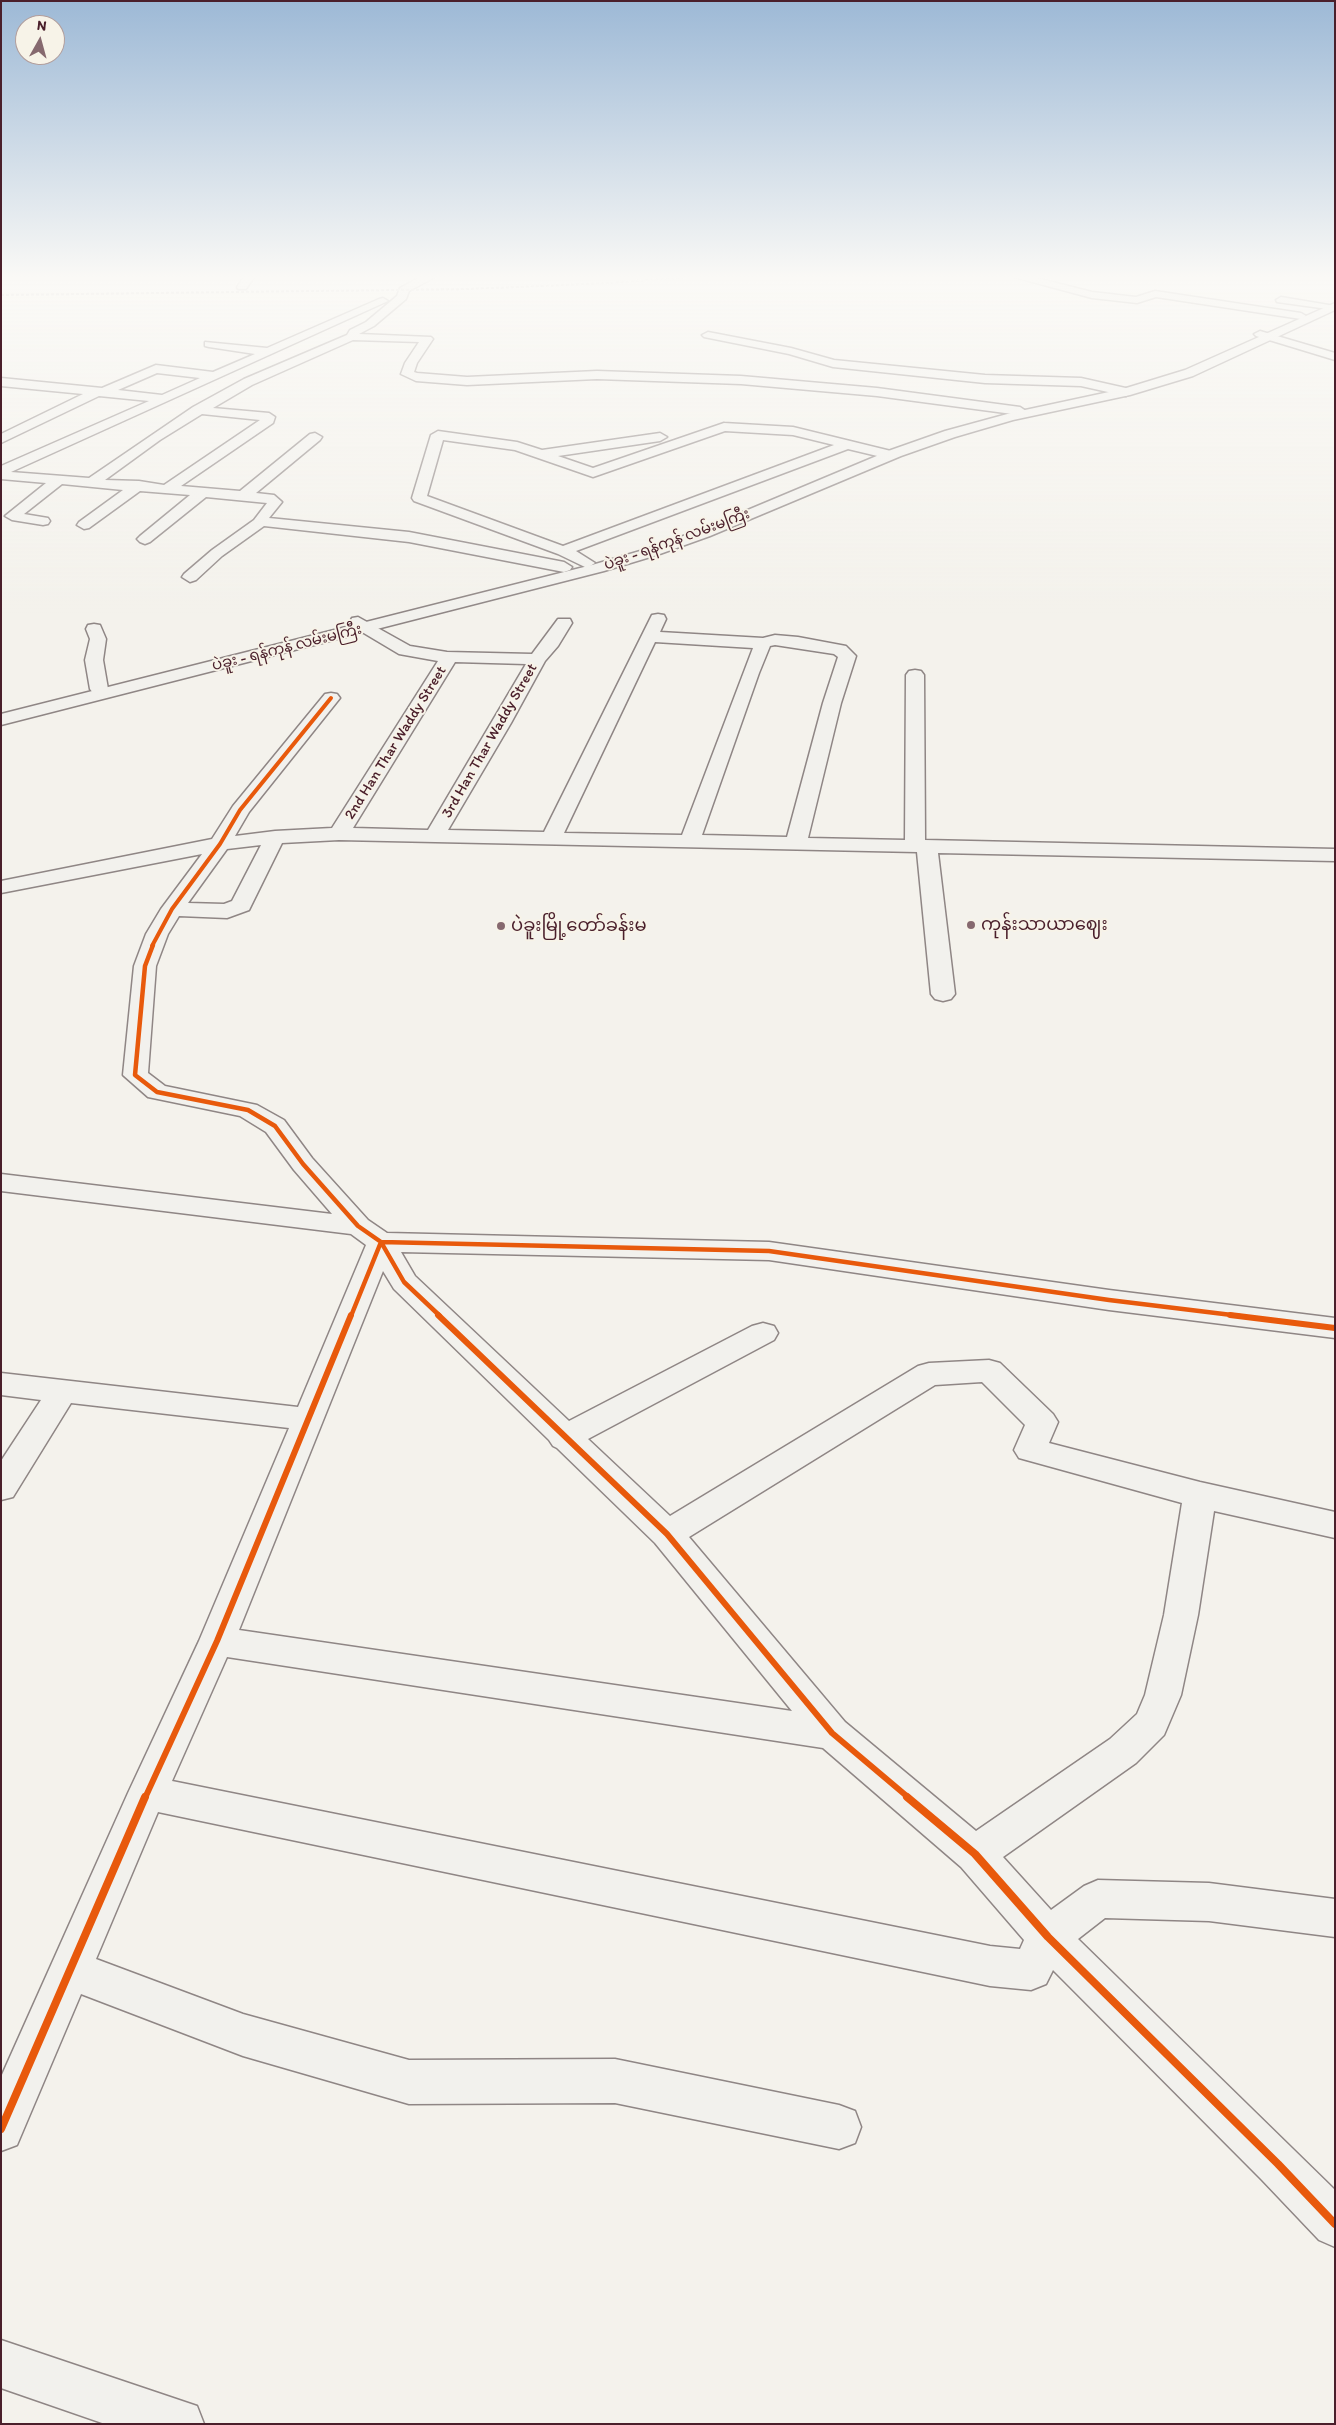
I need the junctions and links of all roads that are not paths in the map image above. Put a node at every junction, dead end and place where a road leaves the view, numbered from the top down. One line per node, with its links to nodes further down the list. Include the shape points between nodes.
1 (81, 389): 8 (main road)
2 (106, 389): 8 (main road)
3 (182, 389): 10 (main road)
4 (236, 389): 12 (main road)
5 (845, 389): 13 (main road)
6 (1112, 389): 9 (main road)
7 (1127, 389): 9 (main road, ပဲခူး - ရန်ကုန် လမ်းမကြီး)
8 (102, 391): 10 (main road); 16 (main road)
9 (1120, 391): 13 (main road, ပဲခူး - ရန်ကုန် လမ်းမကြီး); 19 (main road, ပဲခူး - ရန်ကုန် လမ်းမကြီး, via 1011,417)
10 (161, 398): 11 (main road)
11 (148, 405): 12 (main road); 20 (main road)
12 (202, 410): 22 (main road, via 155,437); 24 (main road, via 269,418)
13 (1020, 410): 19 (main road, ပဲခူး - ရန်ကုန် လမ်းမကြီး, via 941,431)
14 (724, 428): 17 (main road, via 793,431); 18 (main road); 18 (main road, via 593,473)
15 (315, 437): 26 (main road)
16 (1, 439)
17 (846, 445): 19 (main road); 33 (main road)
18 (540, 454): 27 (main road, via 517,446 438,435 417,503)
19 (885, 454): 34 (main road, ပဲခူး - ရန်ကုန် လမ်းမကြီး, via 705,533 652,552)
20 (1, 473): 21 (main road)
21 (60, 480): 22 (main road); 28 (main road, via 12,516)
22 (94, 482): 23 (main road)
23 (140, 486): 24 (main road); 31 (main road)
24 (168, 488): 25 (main road)
25 (204, 491): 26 (main road); 32 (main road)
26 (244, 495): 29 (main road, via 275,502 261,518)
27 (478, 519): 30 (main road); 33 (main road)
28 (43, 521)
29 (262, 521): 34 (main road, via 409,536); 35 (main road)
30 (441, 521)
31 (84, 525)
32 (145, 539)
33 (563, 551): 34 (main road)
34 (578, 568): 38 (main road, ပဲခူး - ရန်ကုန် လမ်းမကြီး)
35 (190, 577)
36 (658, 619): 40 (main road)
37 (564, 623): 43 (main road, 3rd Han Thar Waddy Street)
38 (363, 624): 42 (main road, 2nd Han Thar Waddy Street, via 405,650); 45 (main road, ပဲခူး - ရန်ကုန် လမ်းမကြီး); 48 (main road, ပဲခူး - ရန်ကုန် လမ်းမကြီး)
39 (94, 630): 45 (main road, via 98,639 95,669)
40 (650, 637): 41 (main road); 52 (main road)
41 (763, 644): 53 (main road); 54 (main road, via 775,640 798,642 840,650 847,656)
42 (445, 657): 43 (main road); 49 (main road, 2nd Han Thar Waddy Street, via 448,660)
43 (537, 659): 50 (main road, 3rd Han Thar Waddy Street)
44 (916, 675): 56 (main road)
45 (98, 689): 47 (main road, ပဲခူး - ရန်ကုန် လမ်းမကြီး)
46 (331, 698): 55 (main road, via 240,810)
47 (1, 713)
48 (1, 720)
49 (339, 834): 50 (main road); 51 (main road)
50 (435, 835): 52 (main road)
51 (275, 837): 55 (main road); 59 (main road, via 241,905 228,910)
52 (551, 838): 53 (main road)
53 (690, 841): 54 (main road)
54 (796, 843): 56 (main road)
55 (220, 844): 58 (main road); 59 (main road)
56 (921, 846): 57 (main road); 60 (main road)
57 (1335, 856)
58 (1, 888)
59 (172, 909): 62 (main road, via 157,934 145,966 135,1075 158,1092 248,1110 275,1126 303,1164)
60 (943, 994)
61 (4, 1187): 62 (main road)
62 (369, 1234): 63 (main road, via 769,1251 1109,1300); 67 (main road); 68 (main road, via 404,1282)
63 (1335, 1328)
64 (763, 1333): 68 (main road)
65 (1, 1384): 66 (main road)
66 (63, 1391): 67 (main road); 69 (main road)
67 (306, 1419): 73 (main road)
68 (564, 1438): 72 (main road)
69 (1, 1488)
70 (1200, 1495): 71 (main road); 72 (main road, via 1030,1450 1042,1422 989,1370 929,1374); 76 (main road, via 1179,1624 1163,1695 1151,1724 1123,1751)
71 (1335, 1525)
72 (668, 1534): 74 (main road)
73 (217, 1640): 74 (main road); 75 (main road)
74 (832, 1732): 76 (main road)
75 (147, 1793): 78 (main road, via 990,1966 1031,1970); 79 (main road)
76 (975, 1854): 78 (main road)
77 (1335, 1918): 78 (main road, via 1209,1902 1098,1899)
78 (1048, 1938): 82 (main road)
79 (70, 1970): 80 (main road, via 243,2036 409,2082 615,2081); 81 (main road)
80 (839, 2127)
81 (1, 2129)
82 (1335, 2224)
83 (1, 2364): 84 (main road)
84 (179, 2424)

